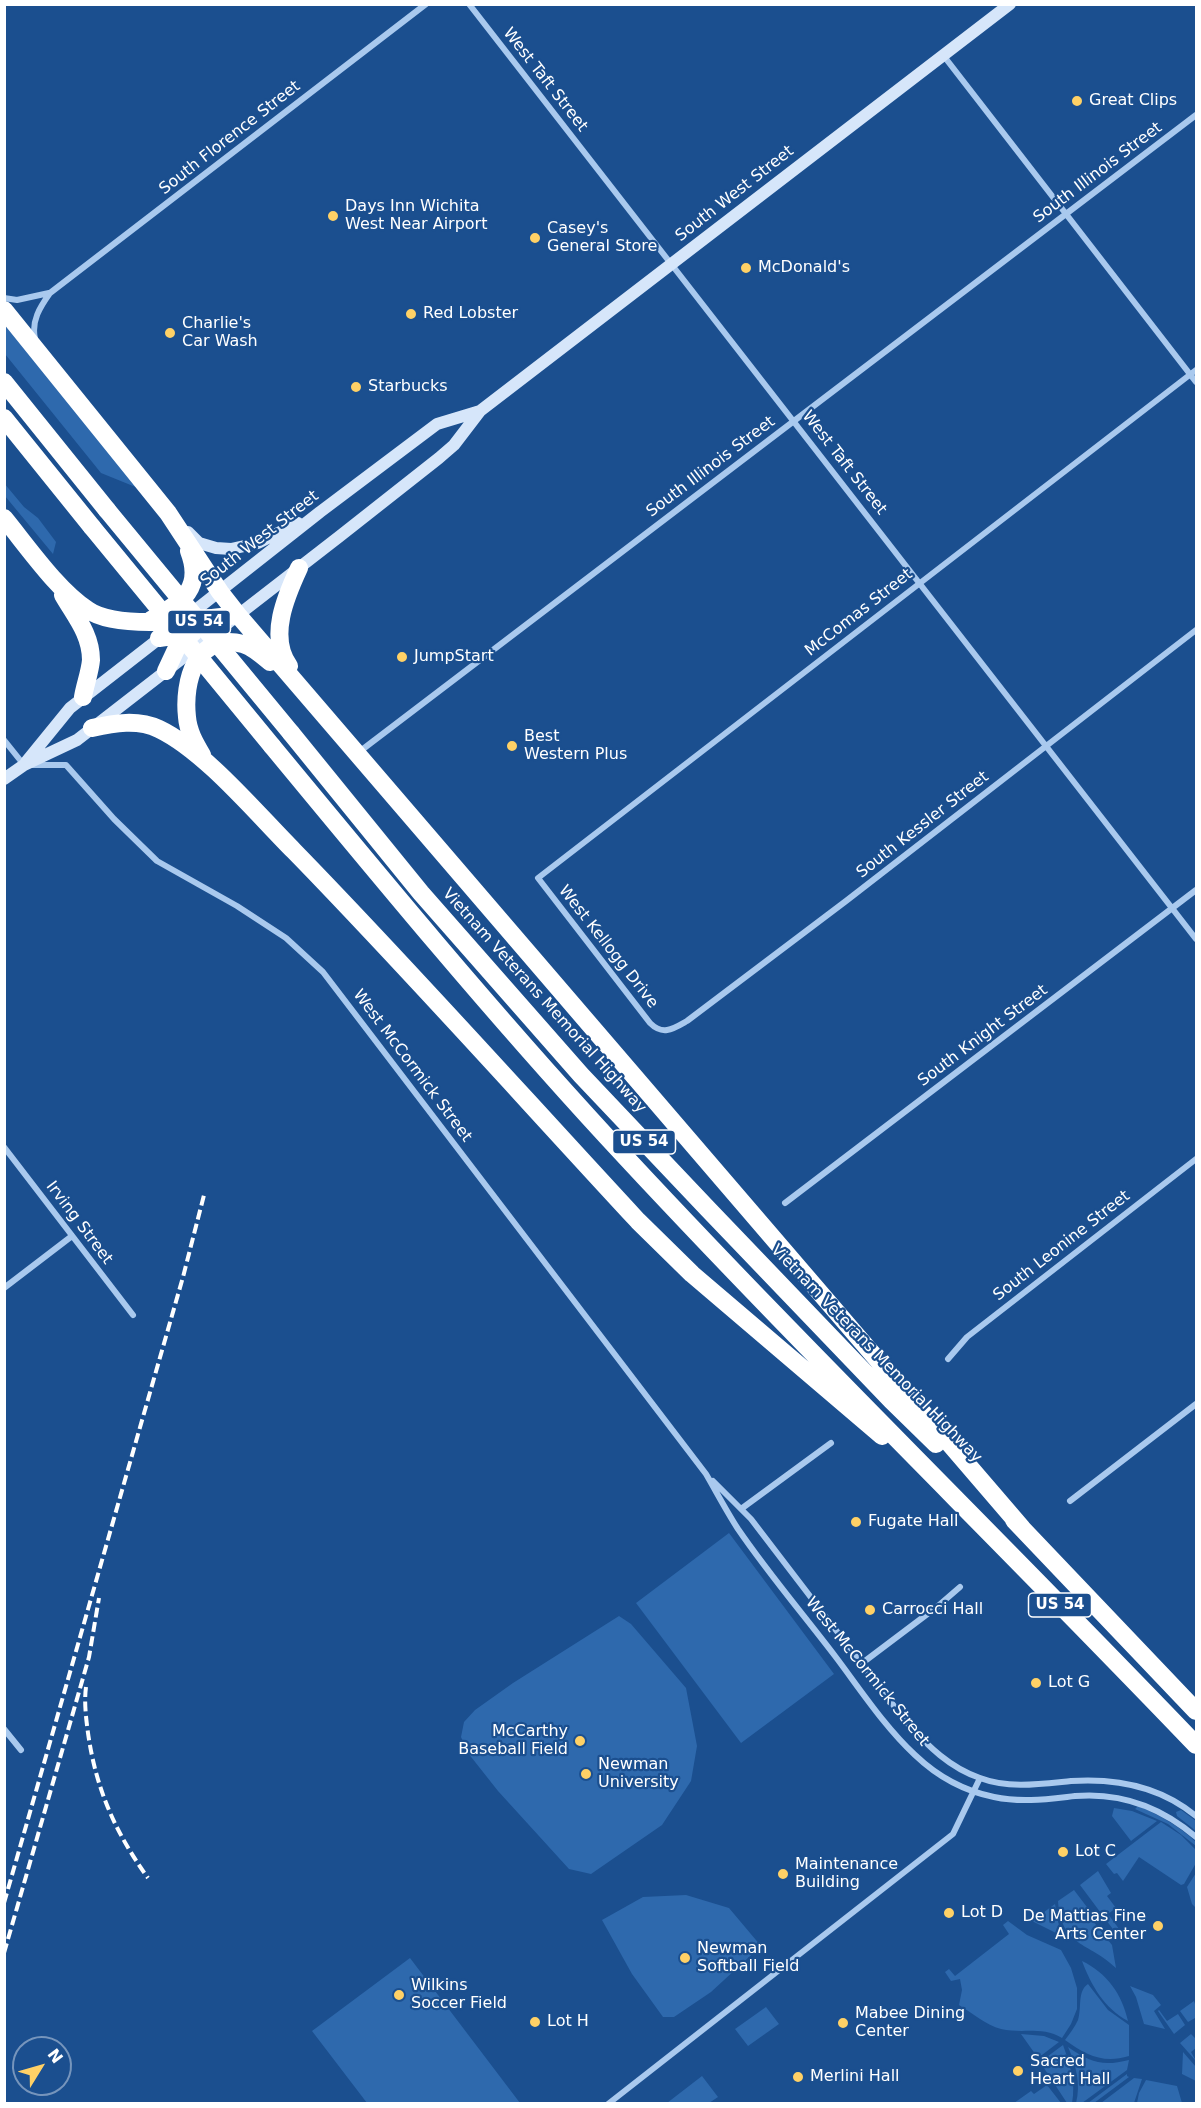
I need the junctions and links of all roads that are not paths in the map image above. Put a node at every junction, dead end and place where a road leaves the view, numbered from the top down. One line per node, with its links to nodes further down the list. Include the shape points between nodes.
1 (426, 4): 8 (street, South Florence Street)
2 (470, 4): 7 (street, West Taft Street)
3 (1010, 4): 4 (main road, South West Street)
4 (943, 55): 6 (street); 7 (main road, South West Street)
5 (1197, 115): 6 (street, South Illinois Street)
6 (1066, 214): 12 (street); 17 (street, South Illinois Street)
7 (672, 264): 15 (main road, South West Street); 17 (street, West Taft Street)
8 (50, 293): 9 (street, South Florence Street); 11 (street, South Florence Street, via 34,321)
9 (4, 298)
10 (4, 310): 11 (highway)
11 (37, 350): 19 (highway)
12 (1194, 372): 14 (street); 25 (street, McComas Street)
13 (4, 382): 63 (highway, Vietnam Veterans Memorial Highway / US 54, bridge, via 421,893 634,1132 891,1400)
14 (1197, 382)
15 (480, 411): 18 (main road, South West Street, via 437,424); 22 (main road, South West Street, via 454,445)
16 (4, 418): 59 (highway, US 54, bridge, via 481,997 707,1243)
17 (794, 421): 25 (street, West Taft Street); 41 (street, South Illinois Street)
18 (320, 512): 19 (main road, via 258,543 231,549 199,543); 26 (main road, South West Street)
19 (168, 513): 21 (highway)
20 (4, 518): 23 (highway)
21 (182, 532): 24 (highway, via 195,566); 26 (highway)
22 (299, 568): 27 (main road, South West Street); 37 (highway, via 282,610 281,653)
23 (55, 580): 28 (highway, via 88,611 128,621); 36 (highway, via 90,645 91,662)
24 (194, 580): 28 (highway, via 177,605); 29 (highway)
25 (920, 583): 40 (street, West Taft Street); 45 (street, McComas Street)
26 (216, 595): 27 (highway); 29 (highway)
27 (238, 615): 29 (highway); 34 (highway)
28 (150, 621): 29 (highway)
29 (193, 629): 31 (highway); 32 (highway); 33 (highway); 35 (highway)
30 (1197, 630): 40 (street, South Kessler Street)
31 (159, 638): 36 (main road)
32 (244, 644): 34 (highway); 35 (highway, via 221,644 204,653 192,668)
33 (166, 671): 38 (main road)
34 (295, 681): 37 (highway)
35 (186, 687): 42 (highway, via 189,727)
36 (83, 697): 43 (main road)
37 (323, 713): 41 (highway)
38 (92, 728): 42 (highway, via 129,722 158,729); 43 (main road, via 77,740)
39 (4, 740): 43 (street)
40 (1046, 746): 47 (street, West Taft Street); 49 (street, South Kessler Street, via 687,1021 671,1030)
41 (357, 754): 63 (highway)
42 (208, 764): 59 (highway, via 369,928 672,1254 871,1429)
43 (24, 765): 44 (main road); 60 (street, West McCormick Street, via 66,765 157,861 286,938 323,972)
44 (4, 779)
45 (538, 878): 49 (street, West Kellogg Drive, via 650,1023)
46 (1197, 890): 47 (street, South Knight Street)
47 (1172, 908): 48 (street, West Taft Street); 52 (street, South Knight Street)
48 (1197, 939)
49 (660, 1030)
50 (4, 1147): 53 (street, Irving Street)
51 (1197, 1159): 56 (street, South Leonine Street, via 967,1337)
52 (785, 1203)
53 (72, 1236): 54 (street); 55 (street, Irving Street)
54 (4, 1288)
55 (133, 1315)
56 (948, 1359)
57 (1197, 1404): 61 (street)
58 (831, 1443): 62 (street)
59 (924, 1466): 68 (highway, US 54)
60 (706, 1474): 62 (street, West McCormick Street); 71 (street, West McCormick Street, via 738,1529 895,1733 933,1771)
61 (1070, 1501)
62 (741, 1509): 65 (street, West McCormick Street)
63 (1022, 1528): 66 (highway, Vietnam Veterans Memorial Highway / US 54)
64 (960, 1587): 65 (street)
65 (861, 1664): 70 (street, West McCormick Street, via 925,1744)
66 (1197, 1711)
67 (4, 1729): 69 (street)
68 (1197, 1745)
69 (21, 1750)
70 (980, 1778): 71 (street); 72 (street, West McCormick Street, via 1009,1784 1107,1780 1132,1784 1163,1794)
71 (973, 1792): 73 (street, West McCormick Street, via 1021,1801 1100,1795 1122,1798 1168,1815); 74 (street, via 953,1834)
72 (1197, 1816)
73 (1197, 1837)
74 (608, 2103)

